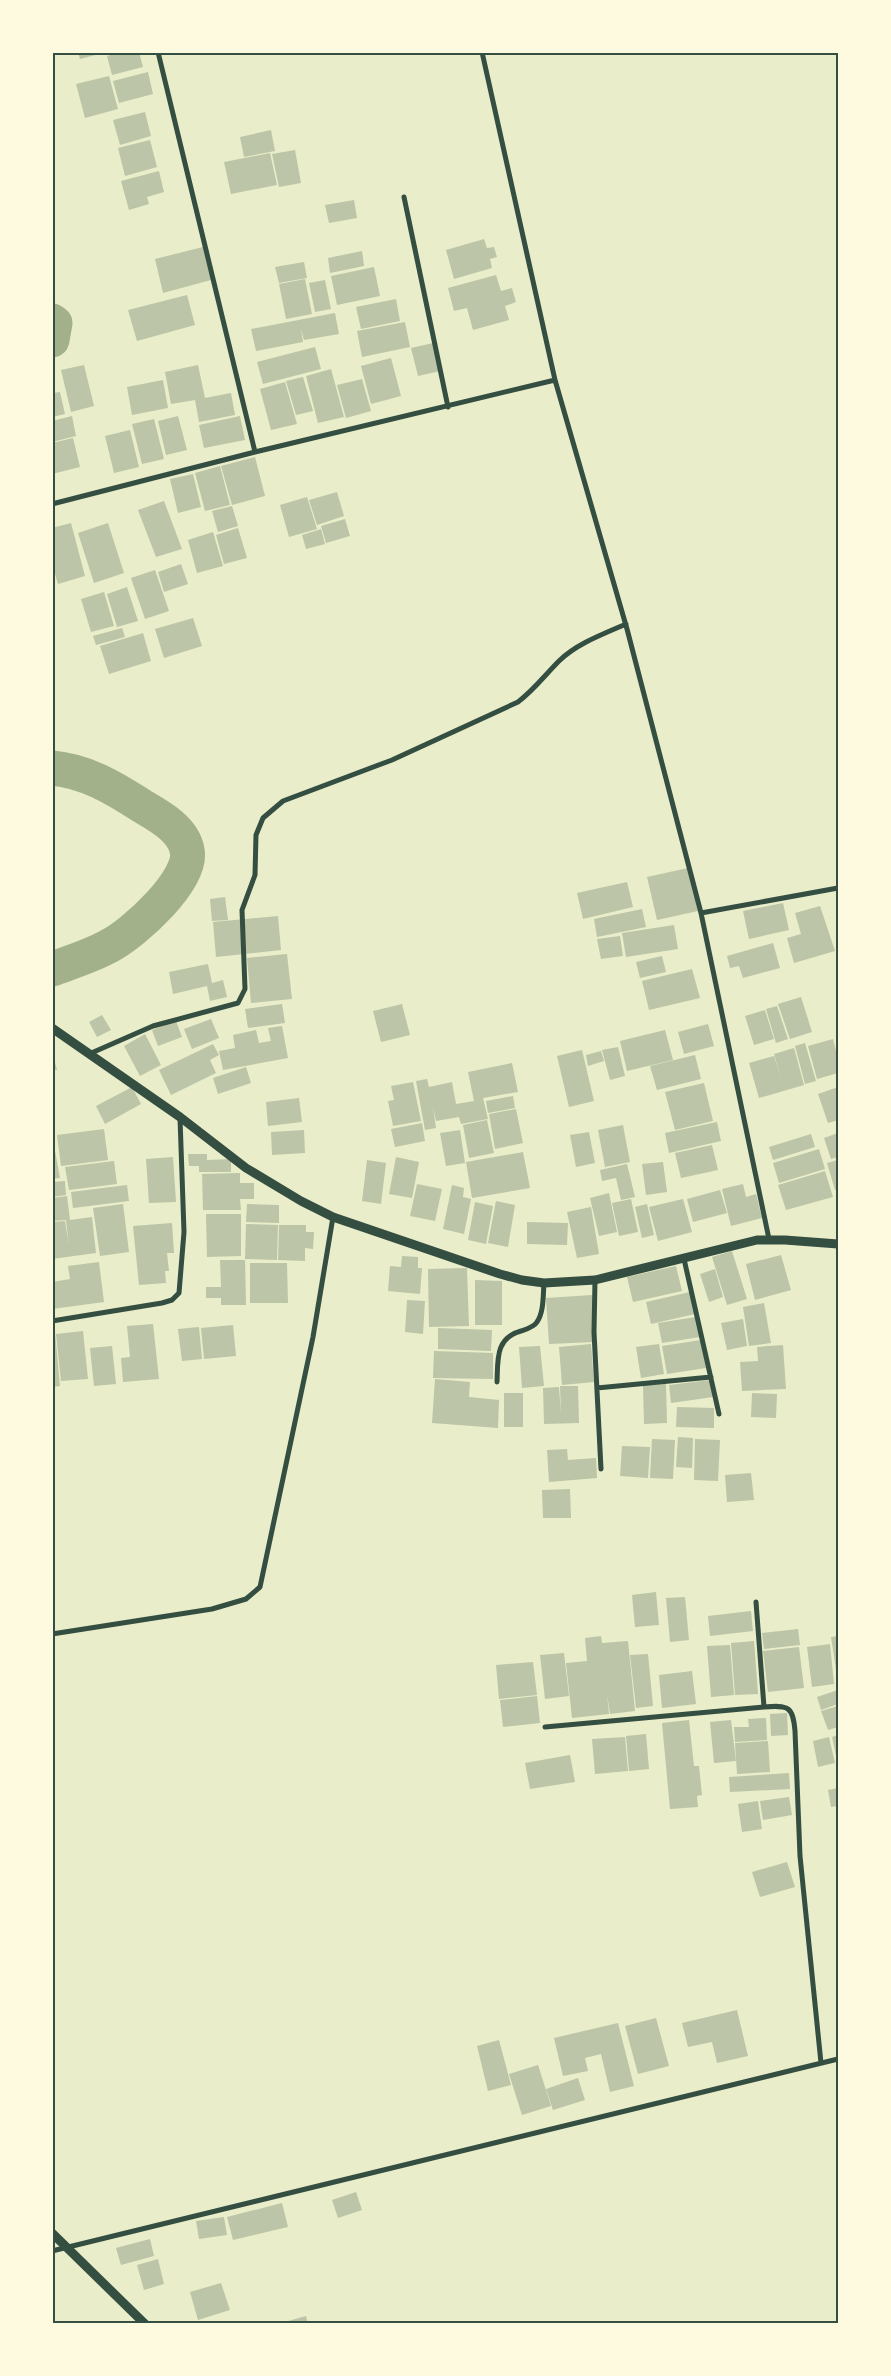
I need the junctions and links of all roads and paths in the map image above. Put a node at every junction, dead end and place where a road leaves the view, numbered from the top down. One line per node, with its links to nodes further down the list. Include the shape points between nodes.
1 (158, 52): 6 (street)
2 (482, 52): 4 (street)
3 (404, 197): 5 (street)
4 (555, 380): 5 (street); 8 (street)
5 (448, 407): 6 (street)
6 (255, 452): 7 (street)
7 (52, 504)
8 (626, 624): 10 (street); 12 (street, via 593,639 560,660 518,702 392,760 283,800 263,818 256,835 255,875 242,910 245,989 238,1003 153,1026)
9 (838, 888): 10 (street)
10 (702, 913): 15 (street)
11 (52, 1028): 12 (street)
12 (89, 1054): 13 (street)
13 (180, 1117): 14 (street, via 268,1183); 20 (street, via 184,1232 179,1293 162,1304)
14 (333, 1217): 19 (street, via 500,1274); 27 (street, via 313,1336 260,1587 246,1599 212,1609)
15 (769, 1239): 16 (street); 17 (street)
16 (838, 1244)
17 (684, 1259): 18 (street); 21 (street)
18 (595, 1280): 19 (street); 23 (street)
19 (544, 1283): 22 (street, via 537,1322 512,1333 500,1345)
20 (52, 1321)
21 (711, 1377): 23 (street); 24 (street)
22 (497, 1382)
23 (597, 1388): 25 (street)
24 (719, 1414)
25 (601, 1469)
26 (756, 1602): 28 (street)
27 (52, 1634)
28 (764, 1707): 29 (street); 31 (street, via 783,1706 794,1718 800,1856)
29 (545, 1727)
30 (838, 2059): 31 (street)
31 (821, 2063): 33 (street)
32 (52, 2233): 33 (street)
33 (67, 2248): 34 (street); 35 (street)
34 (52, 2251)
35 (144, 2324)

